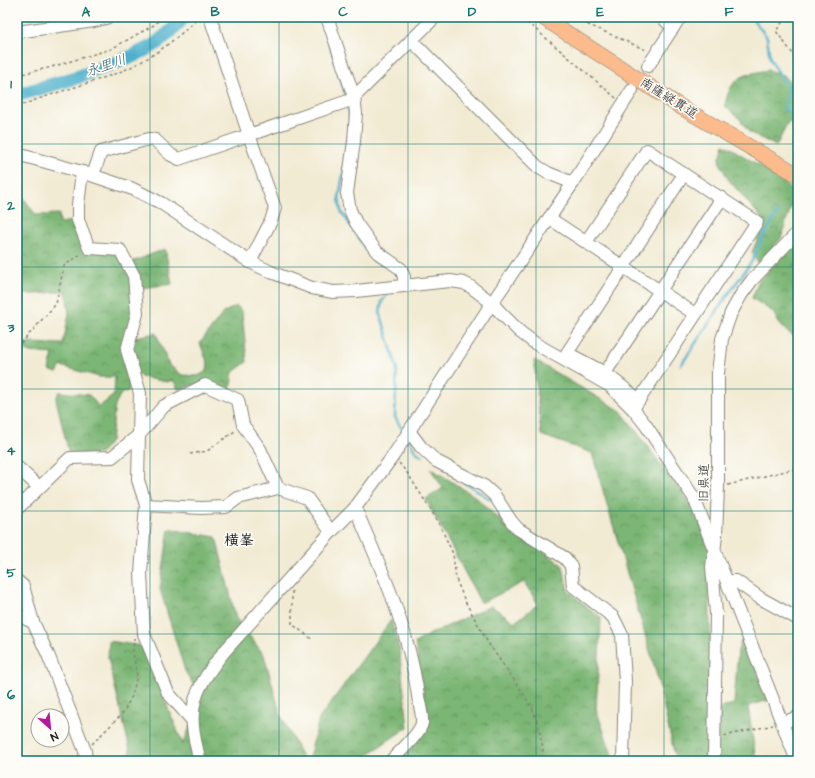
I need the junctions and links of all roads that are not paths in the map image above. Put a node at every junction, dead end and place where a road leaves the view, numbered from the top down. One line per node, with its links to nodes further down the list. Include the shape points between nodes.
1 (109, 17): 9 (street)
2 (210, 17): 14 (street)
3 (327, 17): 13 (street)
4 (435, 17): 10 (street)
5 (542, 17): 18 (main road, 南薩縦貫道, via 681,107)
6 (662, 17): 8 (street)
7 (680, 17): 8 (street)
8 (673, 28): 11 (street)
9 (17, 32)
10 (411, 40): 13 (street); 19 (street, via 538,167)
11 (648, 66)
12 (632, 90): 19 (street)
13 (350, 100): 14 (street); 26 (street, via 356,113 347,193 350,210 377,252 401,269)
14 (249, 135): 16 (street, via 179,159 171,156 155,140 149,139 101,152); 24 (street, via 275,208)
15 (17, 154): 16 (street)
16 (87, 173): 24 (street, via 133,189 161,203); 32 (street, via 78,206 78,220 89,248 120,250 134,276 137,314 127,350 140,393)
17 (684, 174): 20 (street); 23 (street, via 647,150); 25 (street)
18 (798, 175)
19 (573, 183): 21 (street)
20 (722, 198): 27 (street); 29 (street, via 756,222)
21 (549, 218): 23 (street); 28 (street)
22 (798, 232): 41 (street, 旧県道, via 741,295 722,339 718,373 718,487)
23 (586, 242): 25 (street)
24 (250, 262): 26 (street, via 312,288 333,292)
25 (623, 267): 27 (street); 30 (street, via 567,353)
26 (404, 285): 28 (street, via 450,281 464,283)
27 (660, 291): 29 (street); 30 (street)
28 (492, 303): 31 (street, via 520,332 536,344 610,386); 33 (street)
29 (695, 314): 31 (street)
30 (605, 373): 31 (street)
31 (636, 405): 41 (street, via 645,424 694,498)
32 (139, 435): 35 (street, via 112,457 70,458); 36 (street, via 164,406 205,385 238,400 243,425 260,449); 37 (street, via 138,480)
33 (406, 435): 38 (street); 53 (street, via 436,461 484,486 495,496 518,529 565,558 571,566 573,586 613,617 622,635 624,649)
34 (17, 467): 35 (street)
35 (39, 487): 39 (street)
36 (278, 488): 37 (street, via 238,498 226,507); 40 (street, via 307,498)
37 (146, 505): 48 (street, via 142,573 144,634 168,692)
38 (355, 508): 40 (street); 52 (street, via 381,566 411,658 422,723 419,731)
39 (17, 509)
40 (331, 532): 48 (street, via 212,667 198,689)
41 (714, 550): 43 (street); 54 (street, 旧県道)
42 (17, 581): 46 (street, via 23,586)
43 (727, 581): 45 (street, via 736,581); 49 (street)
44 (17, 615): 46 (street)
45 (798, 619)
46 (33, 622): 50 (street, via 49,657)
47 (798, 717): 49 (street)
48 (192, 720): 51 (street)
49 (782, 723): 55 (street)
50 (85, 756)
51 (200, 761)
52 (391, 761)
53 (623, 761)
54 (714, 761)
55 (797, 761)

